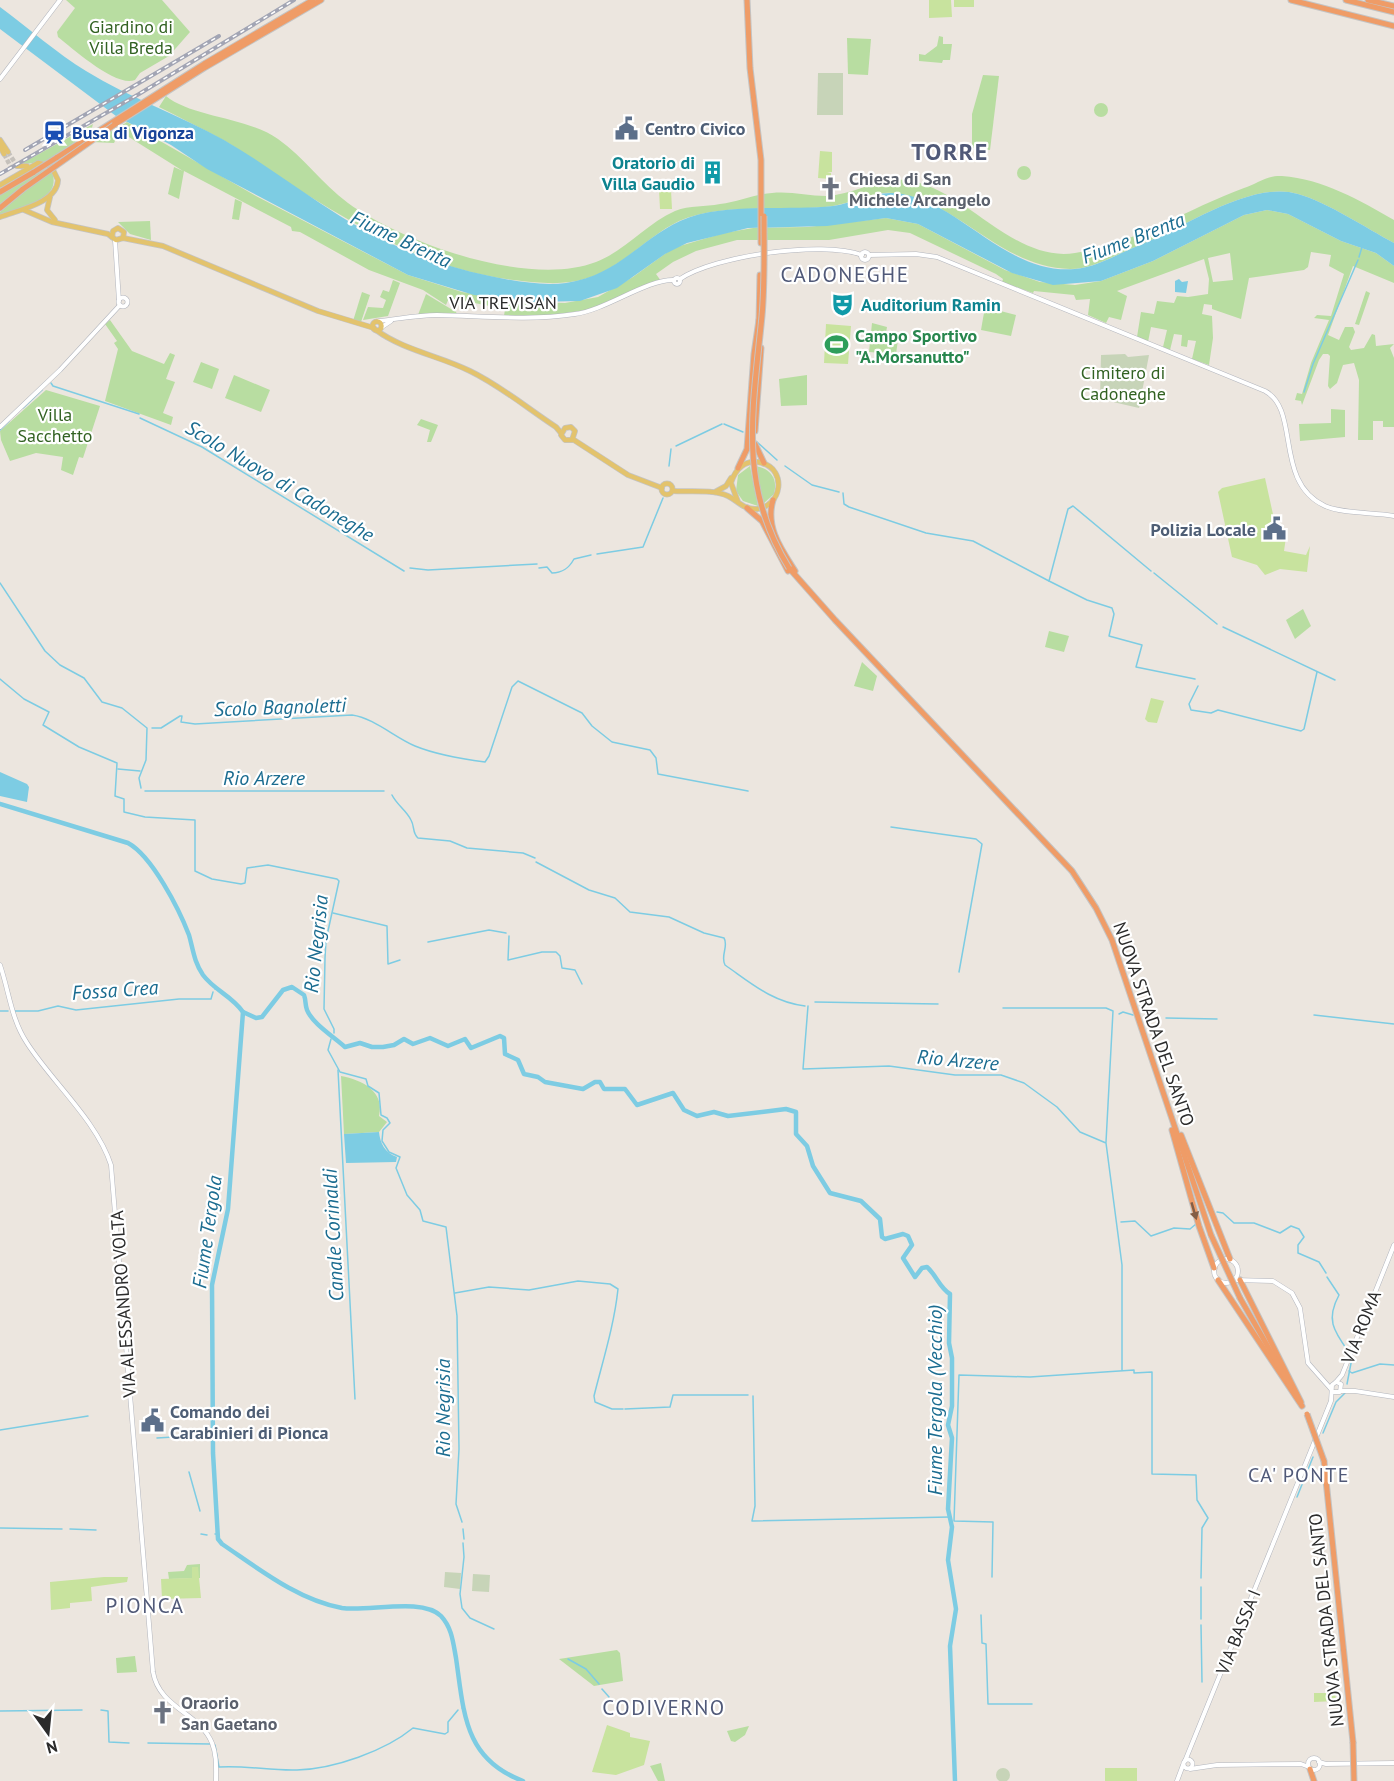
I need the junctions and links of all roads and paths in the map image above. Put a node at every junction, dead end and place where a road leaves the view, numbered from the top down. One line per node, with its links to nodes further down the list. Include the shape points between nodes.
1 (60, 0): 12 (main road)
2 (313, 0): 13 (highway)
3 (321, 0): 13 (highway)
4 (749, 0): 26 (highway, NUOVA STRADA DEL SANTO, bridge, via 764,160)
5 (1291, 0): 11 (highway)
6 (1305, 0): 11 (highway)
7 (1346, 0): 10 (highway)
8 (1368, 0): 9 (highway)
9 (1394, 6)
10 (1394, 12)
11 (1394, 25)
12 (0, 79)
13 (161, 93): 19 (highway, bridge); 21 (highway, bridge)
14 (0, 140): 15 (main road, via 6,153)
15 (0, 146)
16 (33, 164): 17 (main road); 17 (main road, via 14,168); 20 (main road, via 47,164 56,172 58,185)
17 (6, 181): 18 (main road)
18 (0, 185)
19 (0, 192)
20 (50, 196): 22 (main road); 24 (main road, via 46,210 54,220)
21 (0, 208)
22 (18, 210): 23 (main road); 24 (main road, via 28,210 52,222)
23 (0, 217)
24 (118, 236): 28 (main road, VIA TREVISAN, via 148,242 336,318); 30 (main road, via 120,301 60,370)
25 (400, 318): 27 (main road, VIA TREVISAN); 29 (main road, VIA TREVISAN); 40 (main road, VIA TREVISAN, via 572,315 748,254 830,250 937,257 1265,390 1281,408 1288,453 1309,494 1336,509)
26 (760, 320): 33 (highway, bridge, via 755,446); 34 (highway, bridge, via 746,454); 41 (highway, NUOVA STRADA DEL SANTO, bridge, via 752,465 765,520 789,568)
27 (377, 321): 28 (main road, VIA TREVISAN); 29 (main road); 29 (main road)
28 (360, 324): 29 (main road, VIA TREVISAN)
29 (378, 328): 31 (main road, via 394,341 480,376)
30 (0, 427)
31 (563, 430): 32 (main road, via 573,428); 32 (main road, via 565,440)
32 (574, 437): 36 (main road, via 628,475 662,488 666,495 673,491)
33 (764, 463): 34 (main road, via 748,463); 37 (main road, via 778,480)
34 (738, 468): 35 (main road)
35 (733, 476): 36 (main road, via 726,486); 38 (main road, via 731,490)
36 (709, 493): 38 (main road, via 724,494)
37 (773, 500): 39 (main road, via 764,507); 41 (highway, via 770,524 787,557)
38 (738, 502): 39 (main road)
39 (747, 508): 41 (highway, via 762,521 782,563 804,592)
40 (1394, 516)
41 (850, 636): 43 (highway, NUOVA STRADA DEL SANTO, via 1086,890 1112,940)
42 (0, 964): 71 (main road, VIA ALESSANDRO VOLTA, via 14,1018 24,1038 105,1151 114,1181 154,1679 166,1700 208,1736 215,1754)
43 (1170, 1114): 45 (highway); 47 (highway, one-way to 47, via 1184,1176); 61 (highway, NUOVA STRADA DEL SANTO, bridge, via 1211,1235 1240,1298)
44 (1394, 1245): 52 (main road, VIA ROMA)
45 (1230, 1259): 46 (main road); 47 (main road, via 1219,1260)
46 (1238, 1267): 48 (main road); 50 (main road)
47 (1214, 1268): 49 (main road)
48 (1238, 1278): 49 (main road, via 1226,1283); 50 (main road); 51 (highway)
49 (1218, 1280): 61 (highway)
50 (1250, 1280): 51 (highway); 53 (main road, via 1278,1282 1295,1297 1301,1312 1306,1358)
51 (1244, 1288): 61 (highway)
52 (1342, 1375): 54 (main road, VIA ROMA); 55 (main road, VIA ROMA)
53 (1323, 1380): 54 (main road); 56 (main road)
54 (1334, 1383): 55 (main road); 56 (main road, VIA ROMA)
55 (1342, 1385): 57 (main road); 58 (main road, VIA ROMA)
56 (1332, 1391): 58 (main road); 60 (main road)
57 (1355, 1391): 58 (main road); 59 (main road)
58 (1340, 1392): 60 (main road)
59 (1394, 1397)
60 (1332, 1401): 62 (main road, VIA BASSA I)
61 (1302, 1406): 73 (highway, NUOVA STRADA DEL SANTO, bridge, via 1324,1461)
62 (1190, 1752): 63 (main road, VIA BASSA I); 67 (main road, VIA BASSA I)
63 (1192, 1761): 67 (main road); 67 (main road); 68 (main road)
64 (1319, 1762): 66 (main road); 69 (main road); 69 (main road, via 1313,1758)
65 (1394, 1763): 66 (main road)
66 (1326, 1764): 69 (main road)
67 (1186, 1766): 68 (main road); 72 (main road, VIA BASSA I)
68 (1199, 1766): 69 (main road)
69 (1312, 1767): 70 (highway)
70 (1314, 1778)
71 (216, 1781)
72 (1177, 1781)
73 (1354, 1781)

